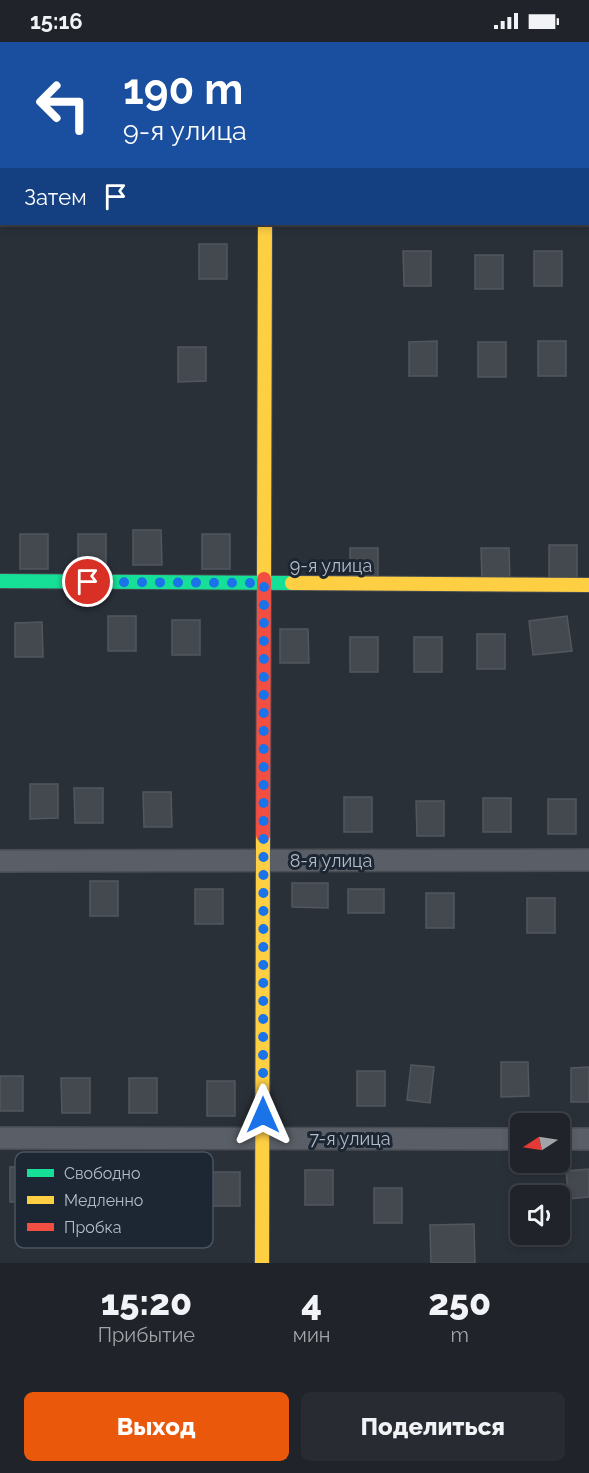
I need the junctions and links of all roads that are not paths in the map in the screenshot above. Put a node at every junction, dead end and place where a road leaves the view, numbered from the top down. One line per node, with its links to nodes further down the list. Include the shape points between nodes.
1 (265, 225): 3 (street)
2 (0, 582): 3 (street, 9-я улица)
3 (264, 583): 4 (street, 9-я улица); 7 (street)
4 (589, 585)
5 (589, 860): 7 (street, 8-я улица)
6 (0, 861): 7 (street, 8-я улица)
7 (263, 861): 9 (street)
8 (0, 1138): 9 (street, 7-я улица)
9 (263, 1138): 10 (street, 7-я улица); 13 (street)
10 (510, 1139)
11 (570, 1139): 12 (street)
12 (589, 1139)
13 (262, 1263)

